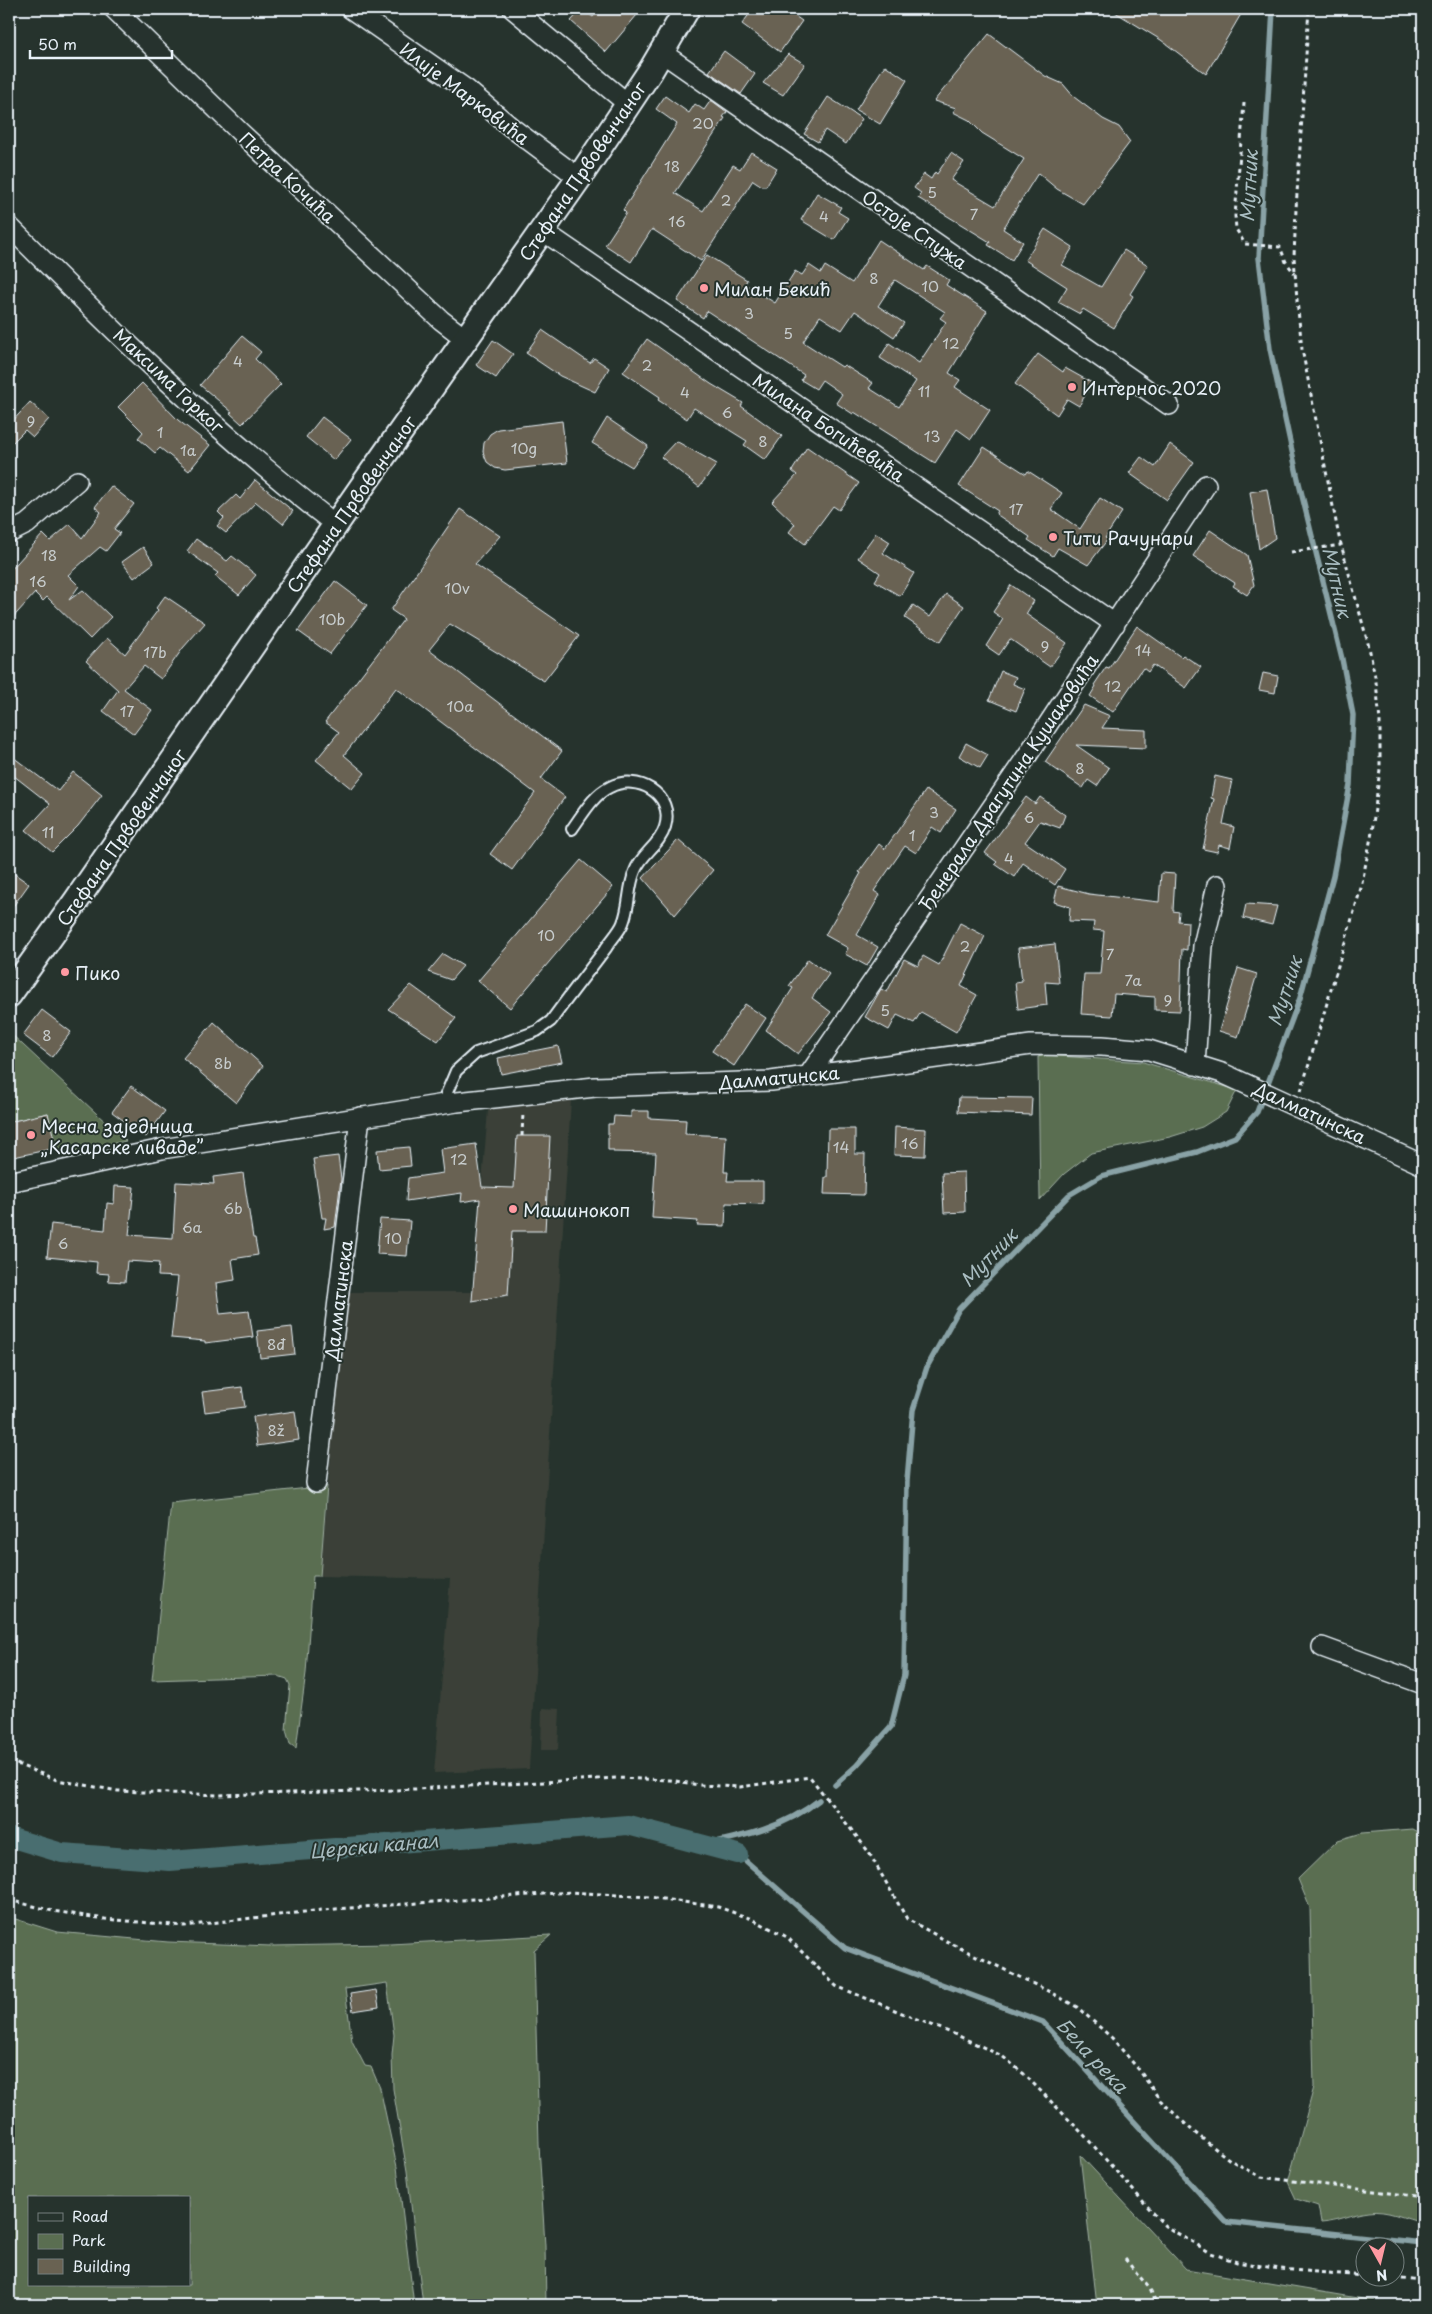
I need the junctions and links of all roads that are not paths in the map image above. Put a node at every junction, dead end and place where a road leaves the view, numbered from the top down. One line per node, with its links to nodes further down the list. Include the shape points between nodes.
1 (114, 9): 10 (street, Петра Кочића, via 240,132 441,320)
2 (351, 9): 7 (street, Илије Марковића, via 466,89)
3 (513, 9): 6 (street)
4 (687, 9): 5 (street, Стефана Првовенчаног)
5 (661, 52): 6 (street, Стефана Првовенчаног); 11 (street, Остоје Спужа)
6 (628, 104): 7 (street, Стефана Првовенчаног)
7 (579, 178): 9 (street, Стефана Првовенчаног)
8 (9, 226): 14 (street, Максима Горког, via 220,430 276,480)
9 (543, 231): 10 (street, Стефана Првовенчаног); 16 (street, Милана Богићевића)
10 (467, 340): 14 (street, Стефана Првовенчаног)
11 (1169, 405)
12 (77, 481): 15 (street, via 27,524)
13 (1206, 485): 16 (street, Ђенерала Драгутина Кушаковића)
14 (336, 525): 19 (street, Стефана Првовенчаног)
15 (9, 533)
16 (1115, 624): 21 (street, Ђенерала Драгутина Кушаковића)
17 (572, 828): 22 (lane, via 593,800 619,783 643,784 653,790 662,800 666,813 661,838 635,869 623,923 551,1021 536,1031 476,1053 456,1070)
18 (1217, 885): 20 (street, via 1203,946)
19 (9, 995)
20 (1195, 1065): 21 (street, Далматинска, via 1149,1050 1031,1045); 24 (street, Далматинска, via 1278,1097)
21 (808, 1076): 22 (street, Далматинска, via 771,1082 595,1087)
22 (442, 1104): 23 (street, Далматинска)
23 (360, 1117): 25 (street, Далматинска, via 162,1149); 26 (street, Далматинска)
24 (1423, 1165)
25 (9, 1182)
26 (316, 1483)
27 (1322, 1647): 28 (street)
28 (1423, 1684)

